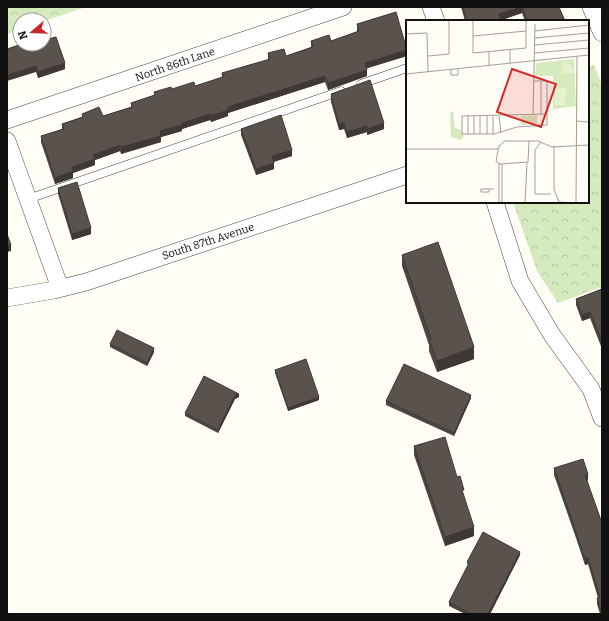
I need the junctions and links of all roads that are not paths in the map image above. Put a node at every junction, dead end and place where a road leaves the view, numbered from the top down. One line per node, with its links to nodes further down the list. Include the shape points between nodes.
1 (343, 7): 7 (street, North 86th Lane)
2 (431, 7): 4 (street)
3 (591, 7): 5 (street)
4 (436, 20)
5 (602, 33)
6 (406, 68): 10 (lane)
7 (7, 120)
8 (7, 141): 10 (street)
9 (406, 175): 12 (street, South 87th Avenue, via 86,282)
10 (28, 200): 12 (street)
11 (495, 203): 14 (street, via 520,281 552,335 592,390)
12 (60, 288): 13 (street, South 87th Avenue)
13 (7, 298)
14 (602, 418)

